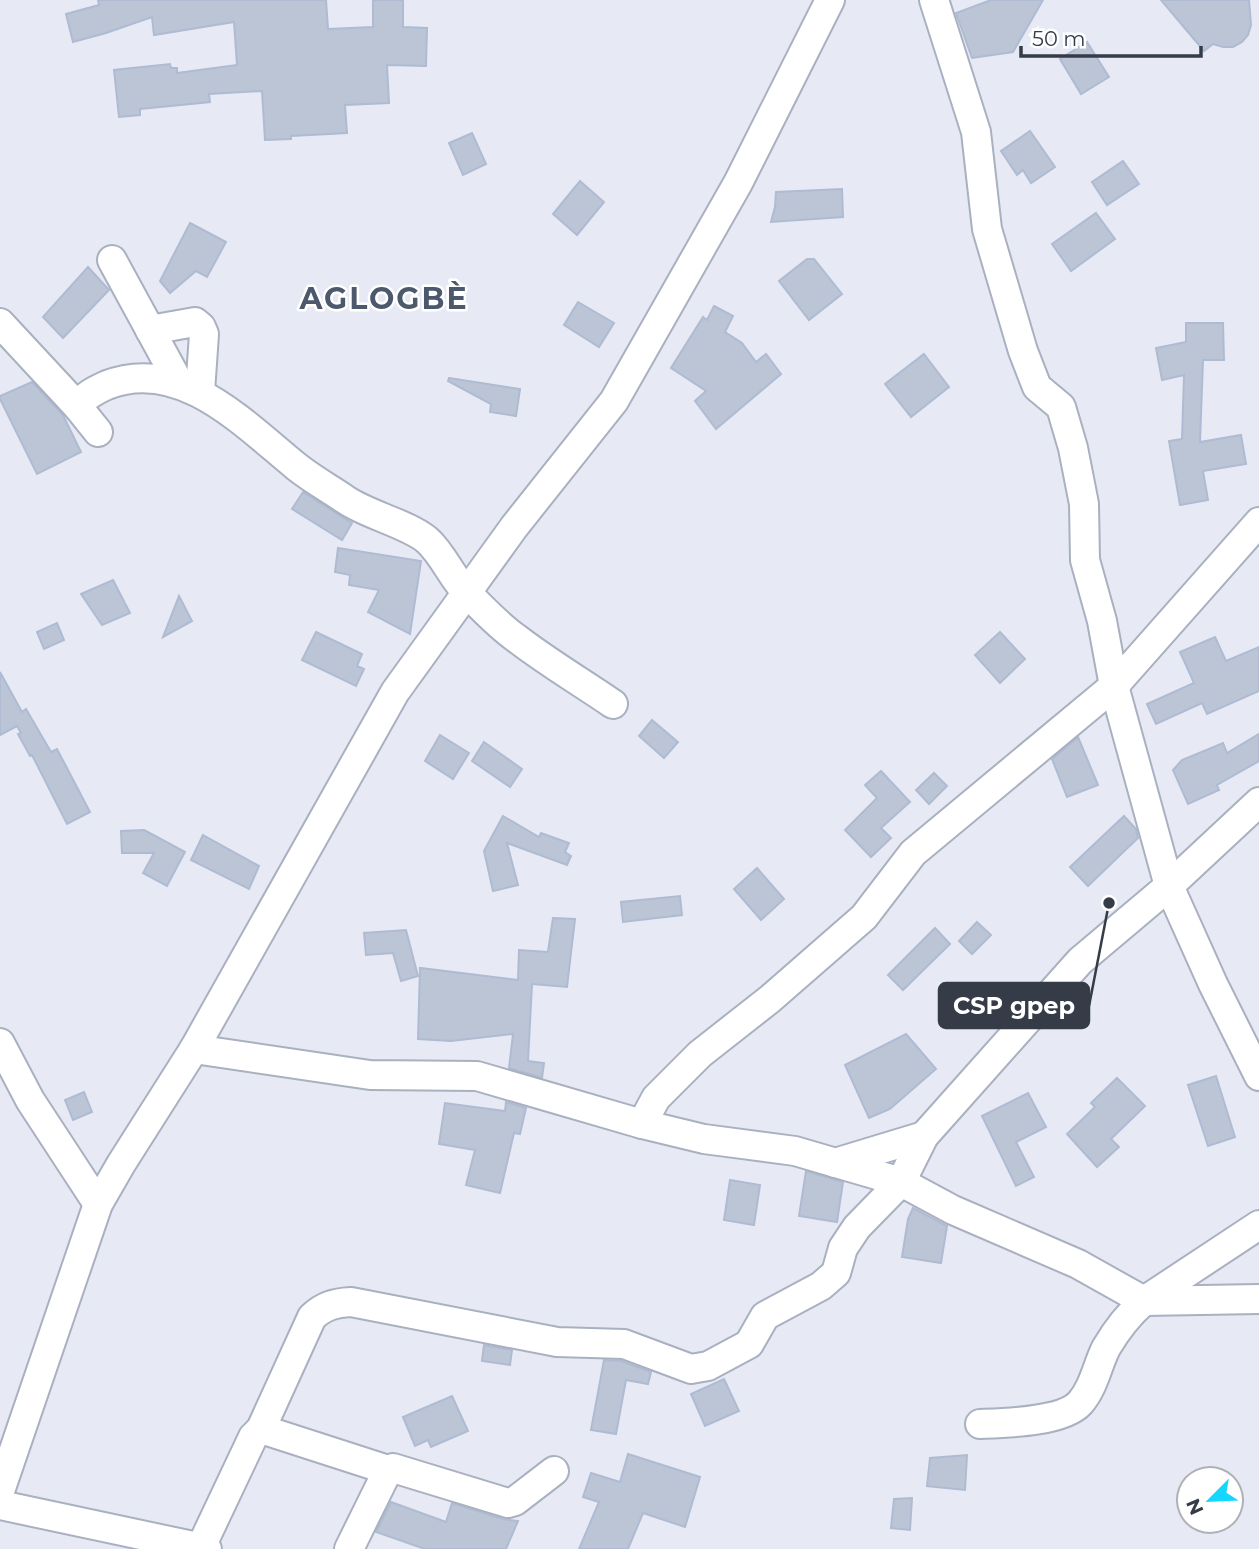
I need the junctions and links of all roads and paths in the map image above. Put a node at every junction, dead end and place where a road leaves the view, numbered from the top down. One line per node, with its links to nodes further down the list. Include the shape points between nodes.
1 (830, 0): 10 (street, via 738,183 614,401)
2 (934, 0): 11 (street, via 976,132 988,229 1023,351 1037,387 1061,407 1073,448 1084,504 1085,560)
3 (112, 260): 5 (street)
4 (0, 323): 7 (street)
5 (150, 330): 6 (street); 6 (street, via 195,322 201,327 204,334)
6 (189, 388): 7 (street, via 137,379 113,383 81,400); 10 (street, via 350,503 424,537)
7 (78, 407): 8 (street)
8 (98, 432)
9 (1259, 522): 11 (street)
10 (465, 592): 12 (street, via 515,637); 16 (street, via 395,692)
11 (1114, 686): 14 (street); 18 (street, via 913,853 864,917 700,1054 656,1098)
12 (613, 704)
13 (1259, 802): 14 (street)
14 (1169, 886): 17 (street); 19 (street, via 1080,961)
15 (0, 1043): 22 (street, via 30,1100)
16 (194, 1049): 18 (street, via 370,1075 477,1076); 22 (street)
17 (1259, 1076)
18 (642, 1124): 20 (street, via 704,1139 795,1151)
19 (924, 1136): 20 (street); 21 (street)
20 (835, 1163): 21 (street)
21 (901, 1182): 25 (street, via 953,1210 1078,1264); 27 (street, via 857,1227 843,1248 836,1273 765,1316 749,1344 708,1366 691,1369 624,1344 557,1342 351,1302 336,1303 312,1317)
22 (98, 1204): 30 (street)
23 (1259, 1225): 25 (street)
24 (1259, 1299): 25 (street)
25 (1143, 1301): 26 (street, via 1106,1349 1079,1404 1056,1415)
26 (980, 1424)
27 (261, 1429): 28 (street); 32 (street, via 253,1437)
28 (388, 1470): 29 (street, via 508,1503); 33 (street)
29 (554, 1471)
30 (0, 1491)
31 (0, 1506): 32 (street)
32 (204, 1548)
33 (349, 1549)

